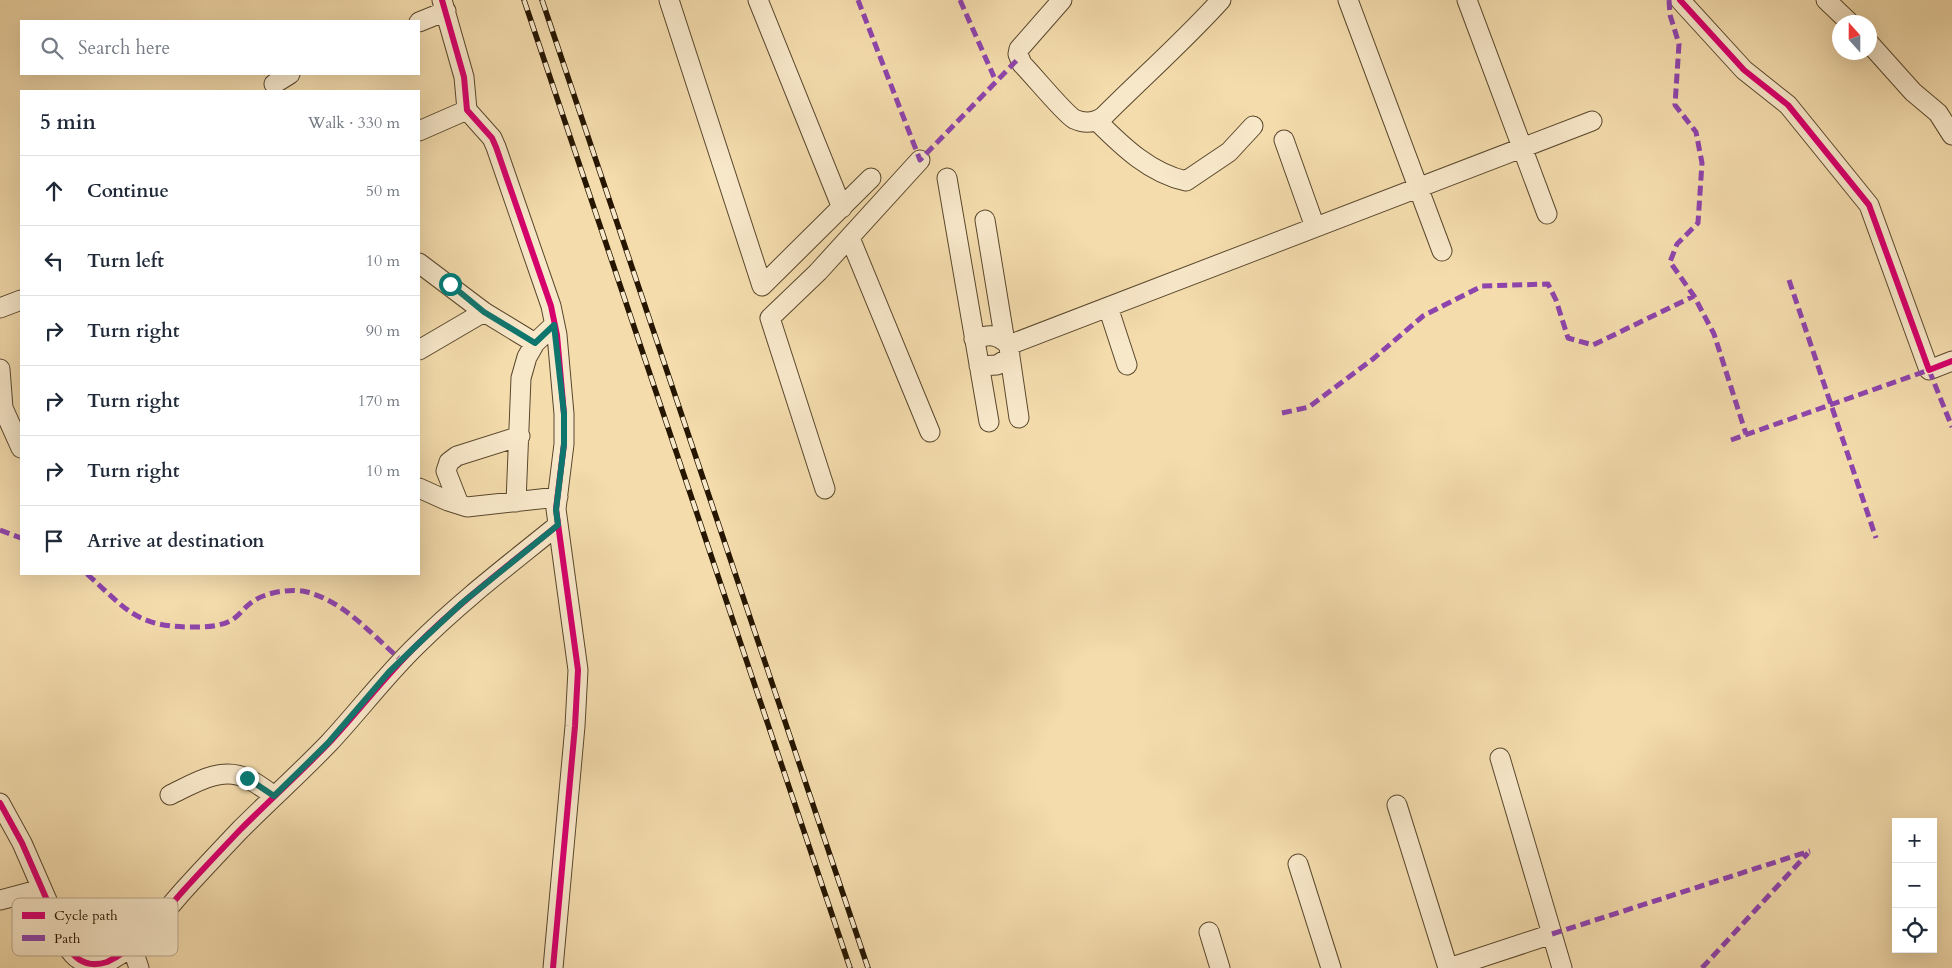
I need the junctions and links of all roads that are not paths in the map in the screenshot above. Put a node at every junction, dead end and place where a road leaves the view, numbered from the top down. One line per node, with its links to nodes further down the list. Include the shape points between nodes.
1 (669, 0): 27 (street, via 762,286)
2 (758, 0): 27 (street)
3 (1062, 0): 16 (street, via 1018,54 1022,64 1074,118 1088,123)
4 (1221, 0): 16 (street, via 1185,39)
5 (1348, 0): 26 (street)
6 (1467, 0): 22 (street)
7 (1680, 0): 43 (street, via 1744,70 1788,105 1869,205 1929,370)
8 (1826, 0): 10 (street)
9 (444, 6): 11 (street); 15 (street, via 464,76)
10 (1841, 15)
11 (420, 21)
12 (1877, 52): 20 (street, via 1913,92 1938,113)
13 (288, 75): 14 (street)
14 (274, 84)
15 (467, 110): 19 (street); 38 (street, via 496,147 545,289)
16 (1097, 121): 18 (street, via 1138,159 1170,177 1186,181 1229,152)
17 (1592, 121): 22 (street)
18 (1253, 126)
19 (420, 131)
20 (1952, 134)
21 (1284, 140): 30 (street)
22 (1524, 148): 26 (street); 28 (street)
23 (920, 160): 31 (street)
24 (871, 178): 27 (street)
25 (947, 178): 39 (street)
26 (1420, 187): 30 (street); 32 (street)
27 (842, 208)
28 (1547, 214)
29 (985, 220): 41 (street)
30 (1315, 228): 35 (street)
31 (850, 238): 49 (street); 53 (street, via 770,318)
32 (1442, 251)
33 (420, 264): 37 (street)
34 (20, 300): 36 (street)
35 (1108, 307): 41 (street); 44 (street)
36 (0, 308)
37 (484, 312): 40 (street); 42 (street)
38 (554, 325): 40 (street); 54 (street, via 564,414)
39 (974, 339): 41 (street, via 998,335); 45 (street)
40 (535, 343): 50 (street, via 521,378)
41 (1008, 348): 45 (street, via 997,365); 47 (street)
42 (420, 349)
43 (1952, 361)
44 (1127, 365)
45 (979, 366): 48 (street)
46 (0, 369): 51 (street, via 2,408)
47 (1018, 418)
48 (989, 422)
49 (930, 432)
50 (520, 436): 55 (street); 56 (street, via 456,456 448,462 446,471)
51 (20, 446)
52 (420, 488): 56 (street)
53 (825, 489)
54 (558, 497): 55 (street); 57 (street)
55 (516, 502): 56 (street, via 480,507)
56 (458, 504)
57 (558, 525): 60 (street, via 462,603 418,644 389,672 328,743); 74 (street, via 578,670 576,726)
58 (1500, 758): 69 (street)
59 (170, 795): 60 (street, via 221,774 247,778)
60 (274, 796): 66 (street)
61 (0, 803): 64 (street)
62 (1396, 805): 77 (street)
63 (1298, 864): 76 (street)
64 (42, 889): 65 (street); 67 (street)
65 (46, 898)
66 (177, 898)
67 (0, 900)
68 (1209, 932): 75 (street)
69 (1552, 934): 77 (street); 78 (street)
70 (73, 956): 71 (street, via 85,965 98,966)
71 (118, 956)
72 (135, 956): 73 (street)
73 (140, 968)
74 (552, 968)
75 (1220, 968)
76 (1331, 968)
77 (1449, 968)
78 (1562, 968)

